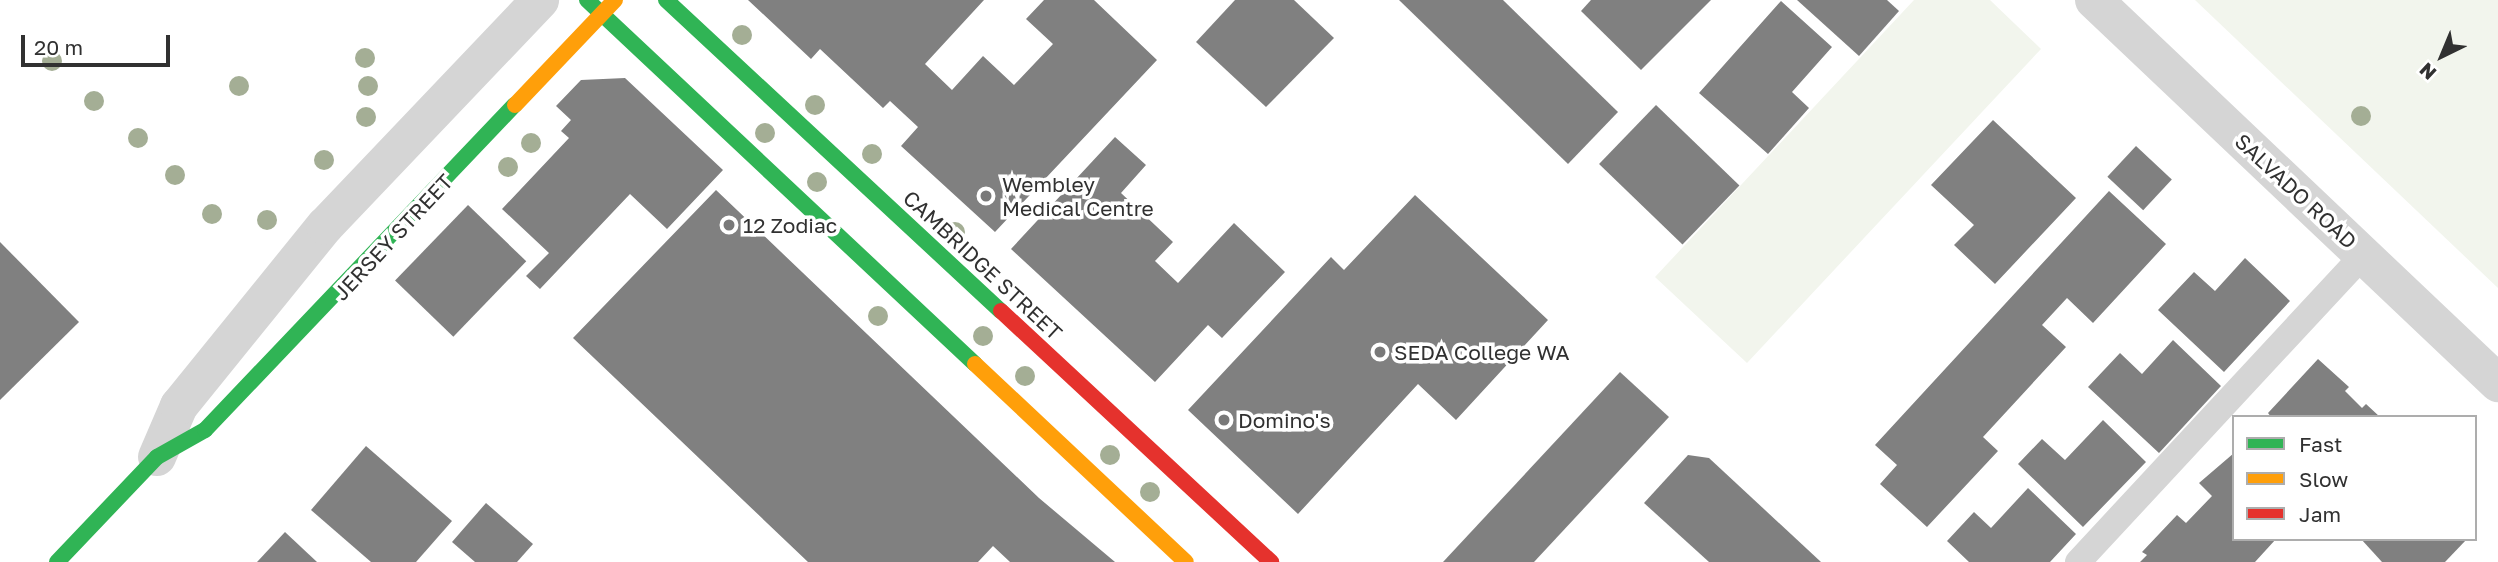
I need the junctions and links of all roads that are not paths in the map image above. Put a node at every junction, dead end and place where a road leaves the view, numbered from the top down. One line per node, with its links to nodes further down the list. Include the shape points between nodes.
1 (540, 0): 9 (street, JERSEY STREET, via 325,226 179,406)
2 (587, 0): 6 (main road)
3 (615, 0): 6 (main road, JERSEY STREET)
4 (666, 0): 12 (main road, CAMBRIDGE STREET)
5 (2094, 0): 7 (street, SALVADO ROAD)
6 (602, 14): 9 (main road, JERSEY STREET, via 367,266 205,430); 11 (main road)
7 (2363, 255): 8 (street, SALVADO ROAD); 13 (lane)
8 (2498, 383)
9 (157, 457): 10 (main road, JERSEY STREET)
10 (57, 562)
11 (1186, 562)
12 (1271, 562)
13 (2078, 562)

